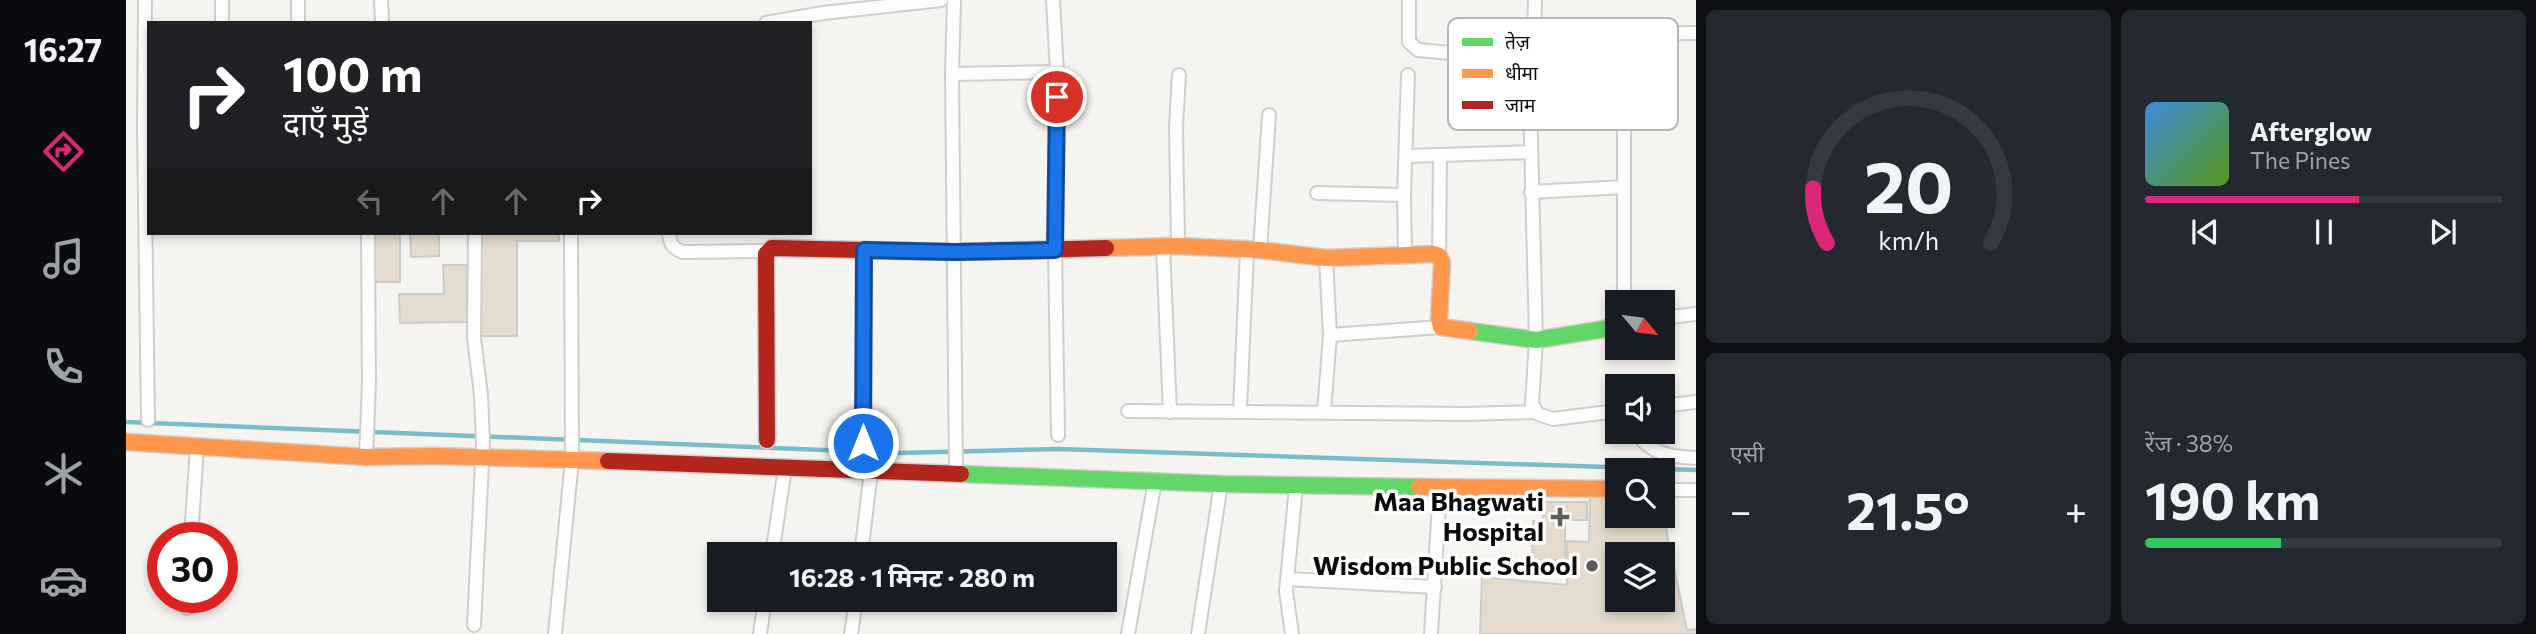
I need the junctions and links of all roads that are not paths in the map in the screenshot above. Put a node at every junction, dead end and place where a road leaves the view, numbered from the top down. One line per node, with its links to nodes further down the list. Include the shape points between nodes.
1 (145, 0): 16 (street)
2 (222, 0): 12 (street)
3 (298, 0): 13 (street)
4 (382, 0): 14 (street)
5 (941, 0): 10 (street)
6 (954, 0): 21 (street)
7 (1053, 0): 20 (street)
8 (1409, 0): 19 (street, via 1409,42 1418,50)
9 (1535, 0): 11 (street)
10 (821, 7): 15 (street)
11 (1535, 18)
12 (222, 21)
13 (298, 21)
14 (382, 21)
15 (773, 21)
16 (147, 32): 25 (street)
17 (1696, 33): 18 (street)
18 (1678, 34)
19 (1448, 53)
20 (1057, 72): 21 (street); 41 (street)
21 (952, 74): 44 (street)
22 (1179, 75): 39 (street)
23 (1408, 75): 30 (street)
24 (1269, 115): 43 (street)
25 (146, 127): 63 (street)
26 (1531, 130): 28 (street)
27 (1624, 130): 31 (street)
28 (1531, 152): 29 (street); 33 (street)
29 (1440, 155): 30 (street); 46 (street)
30 (1406, 156): 34 (street)
31 (1624, 187): 33 (street); 48 (street)
32 (1317, 192): 34 (street)
33 (1531, 192): 54 (street)
34 (1404, 195): 45 (street)
35 (368, 235): 71 (street)
36 (475, 235): 72 (street, via 474,338)
37 (571, 235): 70 (street)
38 (669, 235): 42 (street, via 676,250 683,252)
39 (1170, 247): 41 (street); 43 (street); 59 (street)
40 (864, 250): 42 (street); 44 (street); 67 (street)
41 (1055, 250): 44 (street); 64 (street)
42 (767, 251): 65 (street)
43 (1254, 251): 47 (street); 58 (street)
44 (955, 252): 75 (street)
45 (1405, 256): 46 (street); 47 (street)
46 (1439, 256): 51 (street)
47 (1326, 258): 53 (street)
48 (1624, 290)
49 (1696, 314): 50 (street)
50 (1675, 316)
51 (1441, 327): 53 (street); 54 (street)
52 (1605, 330): 54 (street)
53 (1330, 335): 60 (street)
54 (1536, 340): 61 (street)
55 (1696, 402): 56 (street)
56 (1675, 404)
57 (1128, 411): 59 (street)
58 (1240, 411): 59 (street); 60 (street)
59 (1170, 412)
60 (1324, 412): 61 (street)
61 (1535, 412): 62 (street, via 1553,419)
62 (1605, 412)
63 (148, 420)
64 (1058, 435)
65 (767, 440)
66 (126, 442): 69 (street)
67 (863, 443)
68 (1647, 444): 73 (street, via 1668,455)
69 (197, 447): 71 (street); 84 (street)
70 (572, 449): 72 (street); 74 (street); 92 (street)
71 (367, 450): 72 (street)
72 (483, 450): 91 (street)
73 (1696, 458)
74 (785, 468): 76 (street); 85 (street)
75 (957, 469): 76 (street); 77 (street)
76 (871, 471): 86 (street)
77 (1155, 481): 78 (street); 95 (street)
78 (1221, 484): 79 (street); 96 (street)
79 (1296, 486): 80 (street); 87 (street)
80 (1440, 488): 81 (street); 88 (street)
81 (1605, 489)
82 (1675, 489): 83 (street)
83 (1696, 490)
84 (192, 522)
85 (774, 542)
86 (863, 542)
87 (1288, 579): 88 (street); 97 (street, via 1286,603)
88 (1435, 587): 98 (street)
89 (763, 612): 93 (street)
90 (854, 612): 94 (street)
91 (474, 625)
92 (555, 634)
93 (760, 634)
94 (851, 634)
95 (1128, 634)
96 (1198, 634)
97 (1292, 634)
98 (1431, 634)

